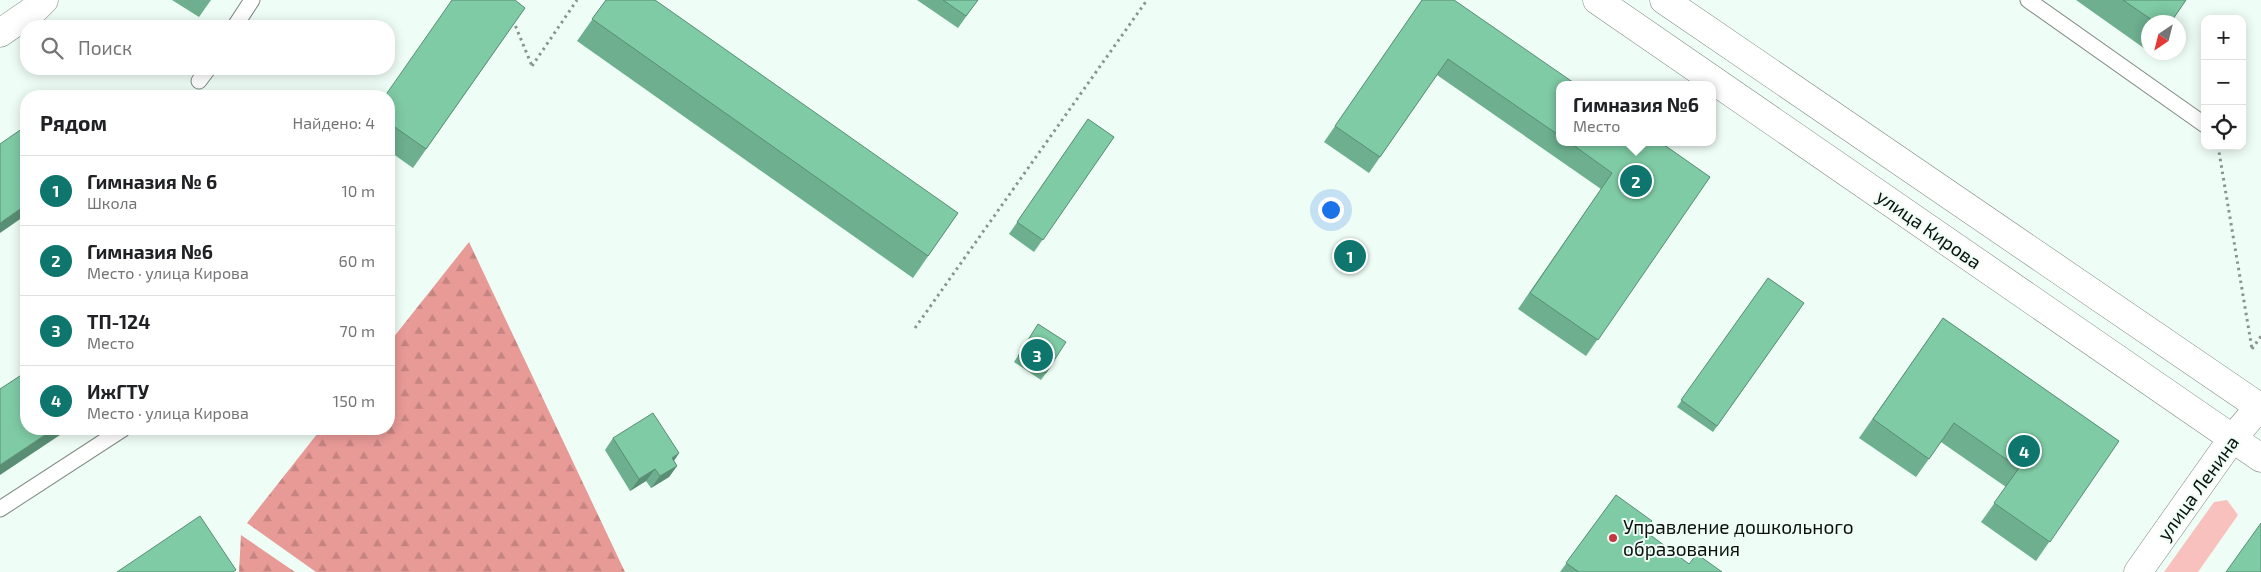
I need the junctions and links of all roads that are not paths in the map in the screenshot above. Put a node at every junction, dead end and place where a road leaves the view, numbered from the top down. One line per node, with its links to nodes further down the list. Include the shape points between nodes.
1 (44, 0): 7 (main road)
2 (252, 0): 6 (lane)
3 (1597, 0): 8 (main road, улица Кирова)
4 (1664, 0): 11 (main road, улица Кирова)
5 (2028, 0): 10 (lane)
6 (239, 20)
7 (0, 33)
8 (1714, 81)
9 (1716, 82): 13 (main road, улица Кирова)
10 (2201, 122)
11 (2261, 406): 13 (main road, улица Ленина)
12 (114, 435): 15 (lane)
13 (2232, 438): 14 (main road, улица Кирова); 16 (main road, улица Ленина)
14 (2261, 458)
15 (0, 509)
16 (2138, 572)

